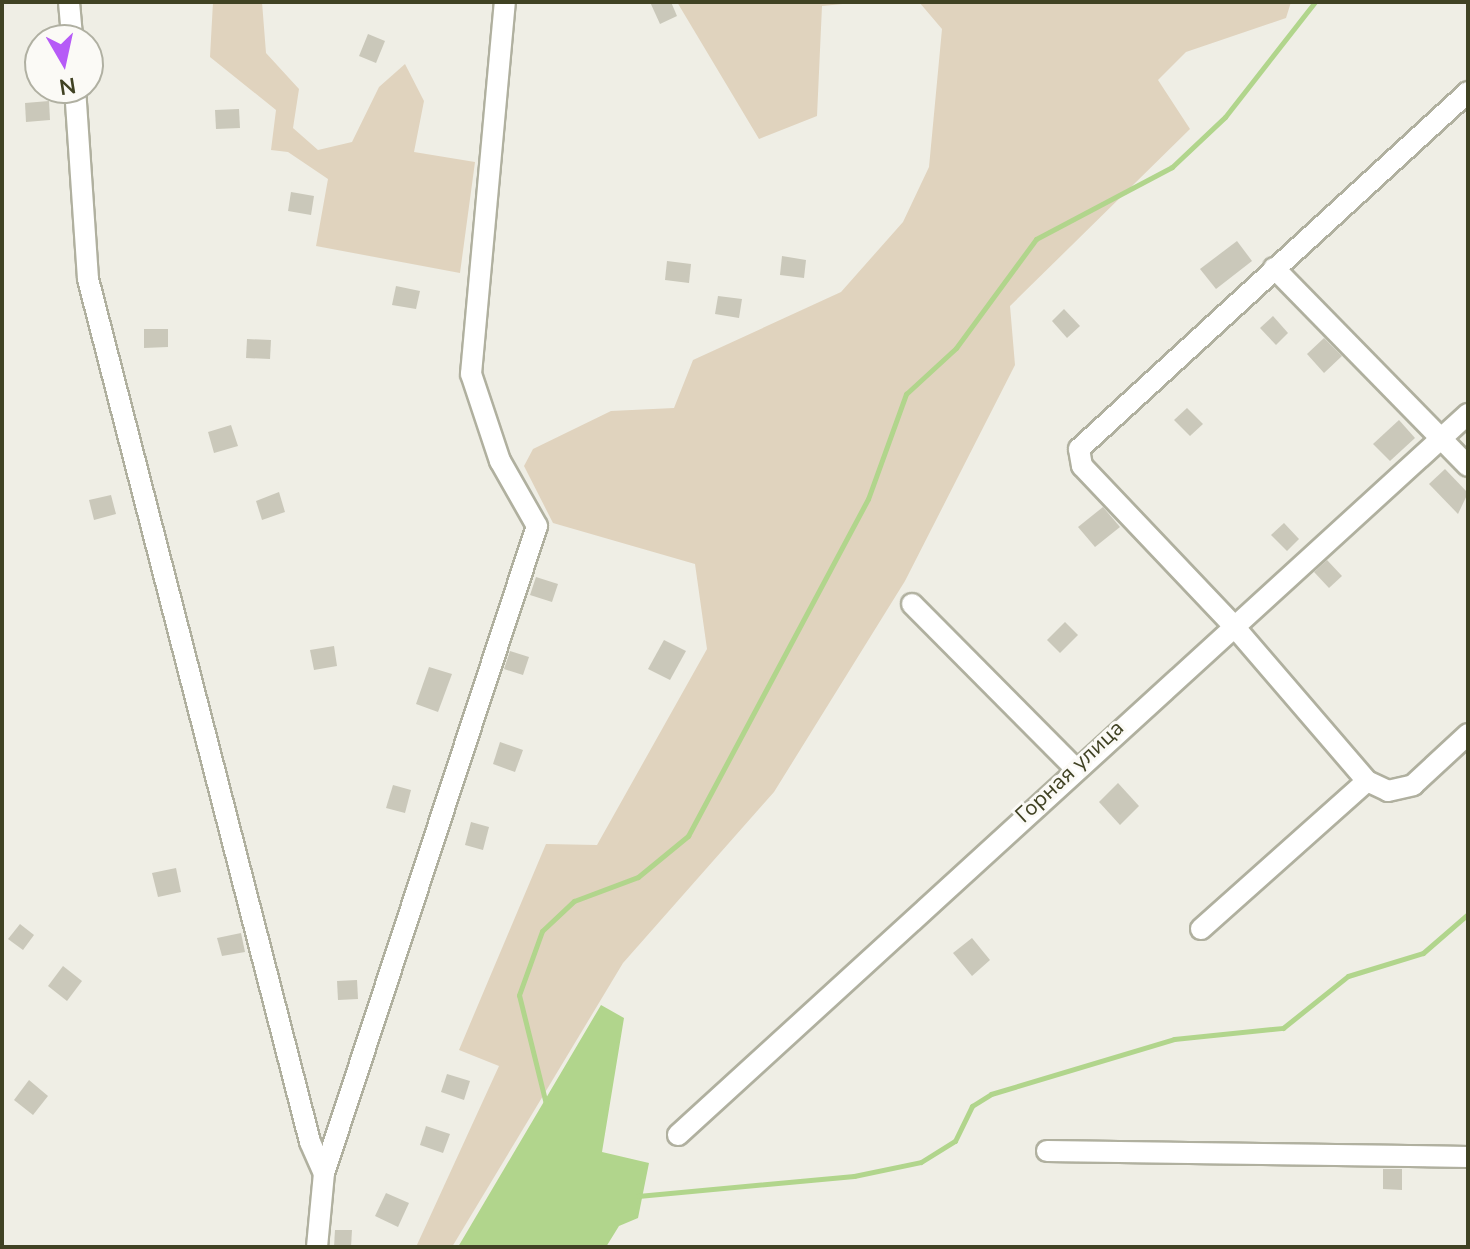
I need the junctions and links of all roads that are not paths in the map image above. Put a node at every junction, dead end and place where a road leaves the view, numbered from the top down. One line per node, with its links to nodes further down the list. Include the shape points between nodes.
1 (69, 2): 3 (street)
2 (505, 2): 19 (street, via 471,374 500,461 537,526)
3 (71, 24)
4 (1468, 92): 6 (street)
5 (76, 104): 19 (street, via 88,279 310,1142)
6 (1274, 268): 8 (street); 11 (street, via 1079,449 1082,466)
7 (1468, 414): 8 (street, Горная улица)
8 (1442, 438): 9 (street); 11 (street, Горная улица)
9 (1468, 466)
10 (912, 604): 13 (street)
11 (1232, 624): 13 (street, Горная улица); 14 (street)
12 (1468, 734): 14 (street, via 1413,785 1388,791)
13 (1075, 768): 16 (street, Горная улица)
14 (1367, 781): 15 (street)
15 (1201, 929)
16 (678, 1135)
17 (1047, 1151): 18 (street)
18 (1468, 1157)
19 (324, 1173): 20 (street)
20 (317, 1247)

